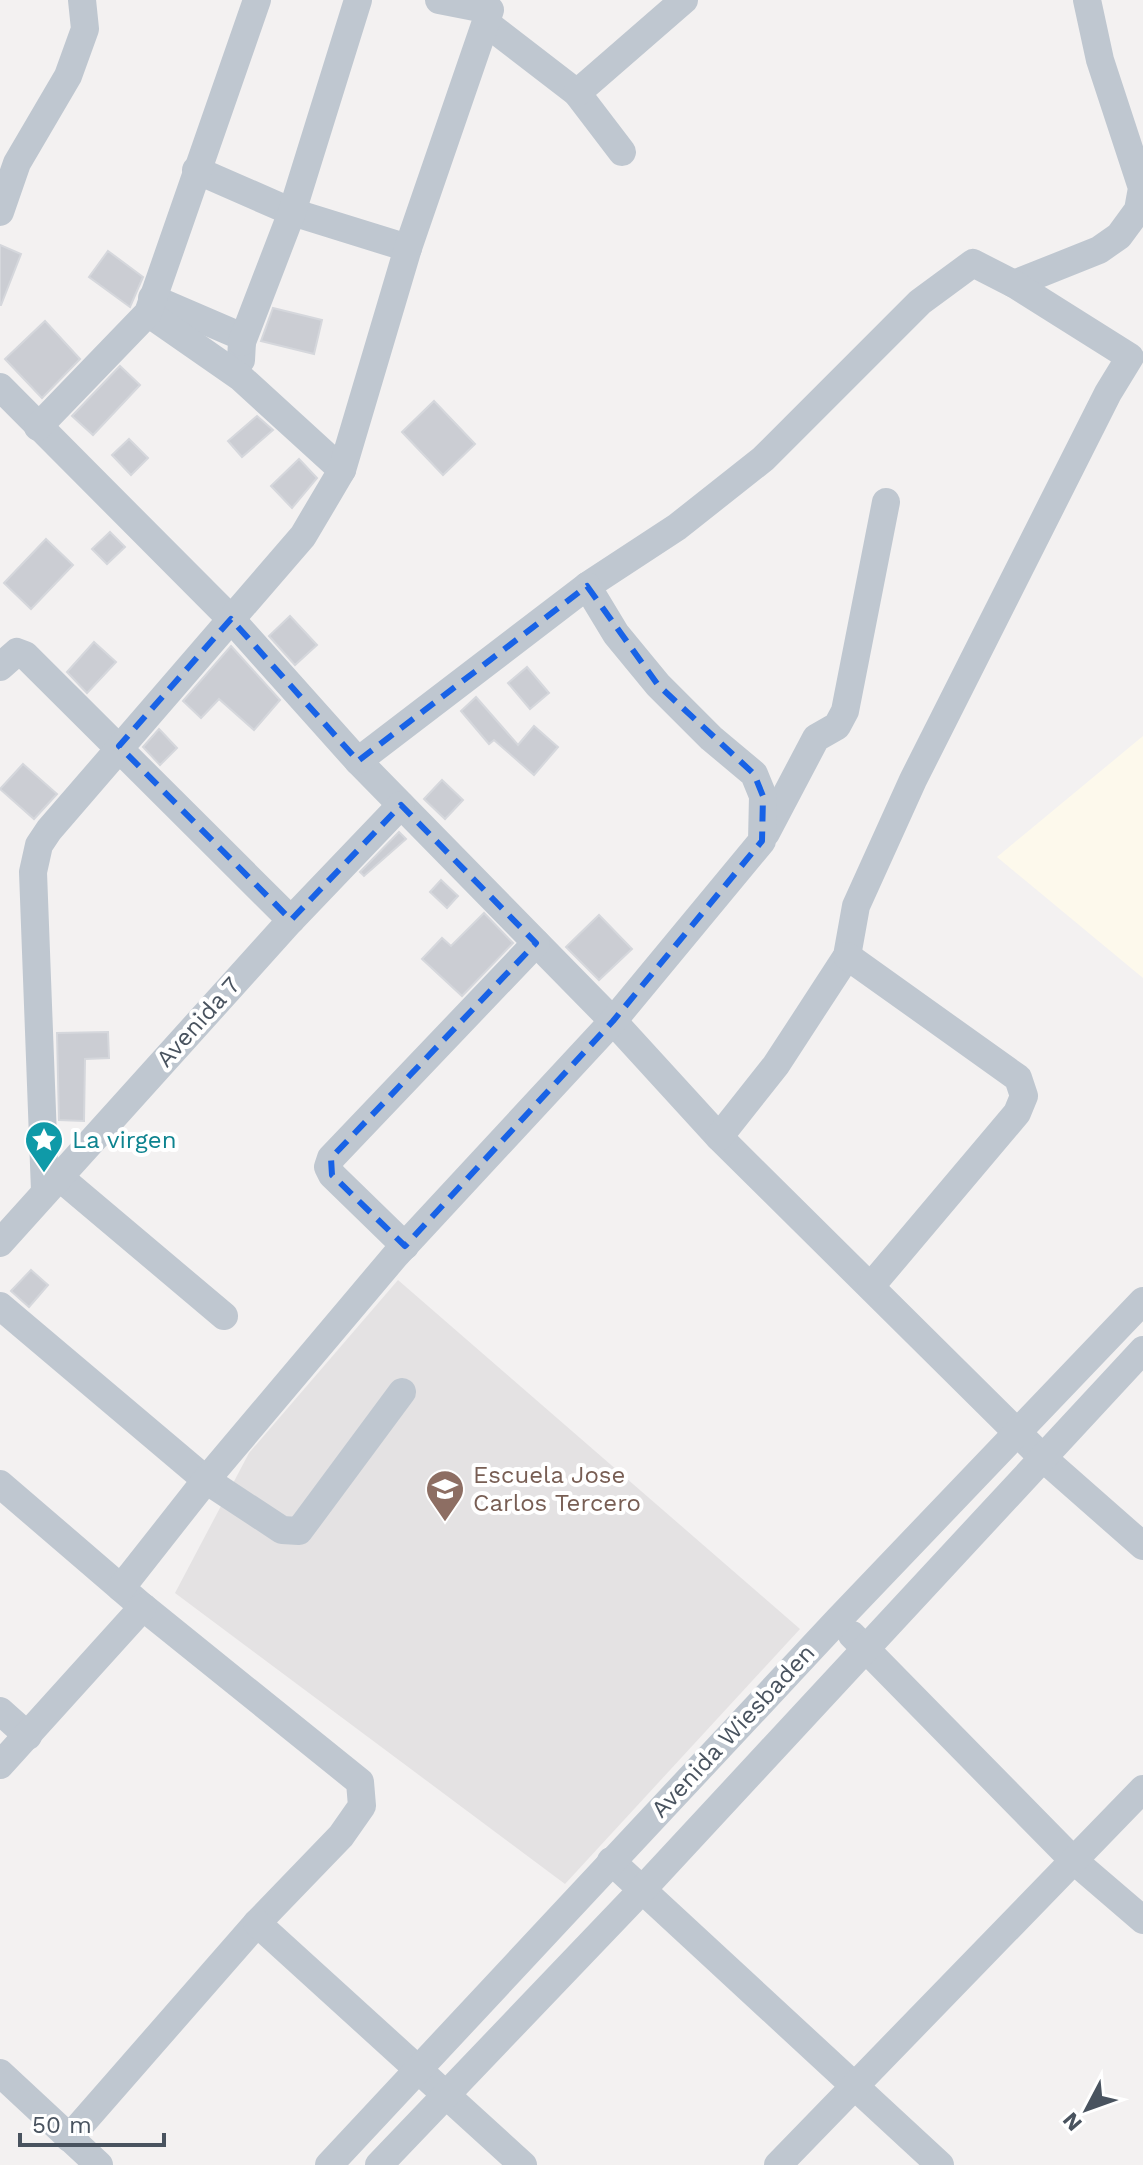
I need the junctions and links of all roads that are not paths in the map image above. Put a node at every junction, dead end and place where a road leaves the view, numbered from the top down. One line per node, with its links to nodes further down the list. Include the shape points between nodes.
1 (82, 0): 11 (street, via 85,29 68,76 17,163)
2 (257, 0): 10 (street)
3 (358, 0): 12 (street)
4 (439, 0): 7 (street)
5 (684, 0): 8 (street)
6 (1087, 0): 14 (street, via 1100,60 1142,188 1138,210 1119,236 1099,250)
7 (493, 11): 8 (street); 13 (street)
8 (577, 93): 9 (street)
9 (622, 152)
10 (196, 170): 12 (street); 15 (street)
11 (0, 212)
12 (292, 212): 13 (street); 16 (street)
13 (408, 248): 21 (street)
14 (1014, 284): 17 (street); 23 (street, via 973,263 920,302 763,459 677,527)
15 (150, 306): 16 (street, via 238,335); 18 (street); 20 (street)
16 (242, 342): 18 (street)
17 (1136, 347): 32 (street, via 913,780 856,906)
18 (240, 377): 21 (street)
19 (0, 387): 20 (street)
20 (38, 427): 24 (street)
21 (342, 470): 24 (street, via 303,536)
22 (886, 502): 29 (street, via 845,711 837,726 816,738)
23 (587, 586): 27 (street); 29 (street, via 616,634 658,685 754,774 763,796)
24 (231, 619): 26 (street); 27 (street)
25 (0, 667): 26 (street, via 17,652 25,655)
26 (119, 746): 30 (street); 35 (street, via 49,830 39,845 33,872)
27 (358, 761): 28 (street)
28 (401, 805): 30 (street, Avenida 7); 31 (street)
29 (762, 841): 33 (street)
30 (291, 920): 35 (street, Avenida 7)
31 (536, 943): 33 (street); 37 (street, via 331,1158 332,1175)
32 (847, 956): 34 (street, via 776,1065); 38 (street, via 1018,1078 1024,1096 1017,1113)
33 (613, 1021): 34 (street); 37 (street)
34 (719, 1137): 38 (street)
35 (51, 1184): 36 (street, Avenida 7); 41 (street)
36 (0, 1243)
37 (405, 1246): 46 (street)
38 (871, 1286): 44 (street)
39 (1143, 1301): 44 (street, Avenida Wiesbaden)
40 (0, 1306): 46 (street)
41 (224, 1316)
42 (1143, 1350): 45 (street, Avenida Wiesbaden)
43 (402, 1392): 46 (street, via 299,1531 282,1530)
44 (1019, 1433): 45 (street); 51 (street, Avenida Wiesbaden)
45 (1043, 1458): 48 (street); 52 (street, Avenida Wiesbaden)
46 (206, 1480): 49 (street)
47 (0, 1484): 49 (street)
48 (1143, 1546)
49 (121, 1588): 50 (street)
50 (143, 1607): 54 (street); 61 (street, via 360,1782 362,1806 341,1836)
51 (838, 1620): 52 (street); 58 (street, Avenida Wiesbaden)
52 (865, 1649): 57 (street); 59 (street, Avenida Wiesbaden)
53 (0, 1711): 54 (street)
54 (28, 1736): 55 (street)
55 (0, 1765)
56 (1143, 1789): 57 (street)
57 (1072, 1859): 60 (street); 64 (street)
58 (611, 1861): 59 (street); 62 (street, Avenida Wiesbaden)
59 (641, 1891): 64 (street); 65 (street, Avenida Wiesbaden)
60 (1143, 1920)
61 (257, 1923): 62 (street); 66 (street)
62 (416, 2068): 65 (street); 68 (street, Avenida Wiesbaden)
63 (0, 2073): 66 (street)
64 (853, 2087): 71 (street); 72 (street)
65 (445, 2094): 69 (street, Avenida Wiesbaden); 70 (street)
66 (69, 2138): 67 (street)
67 (99, 2165)
68 (329, 2165)
69 (379, 2165)
70 (523, 2165)
71 (778, 2165)
72 (940, 2165)

